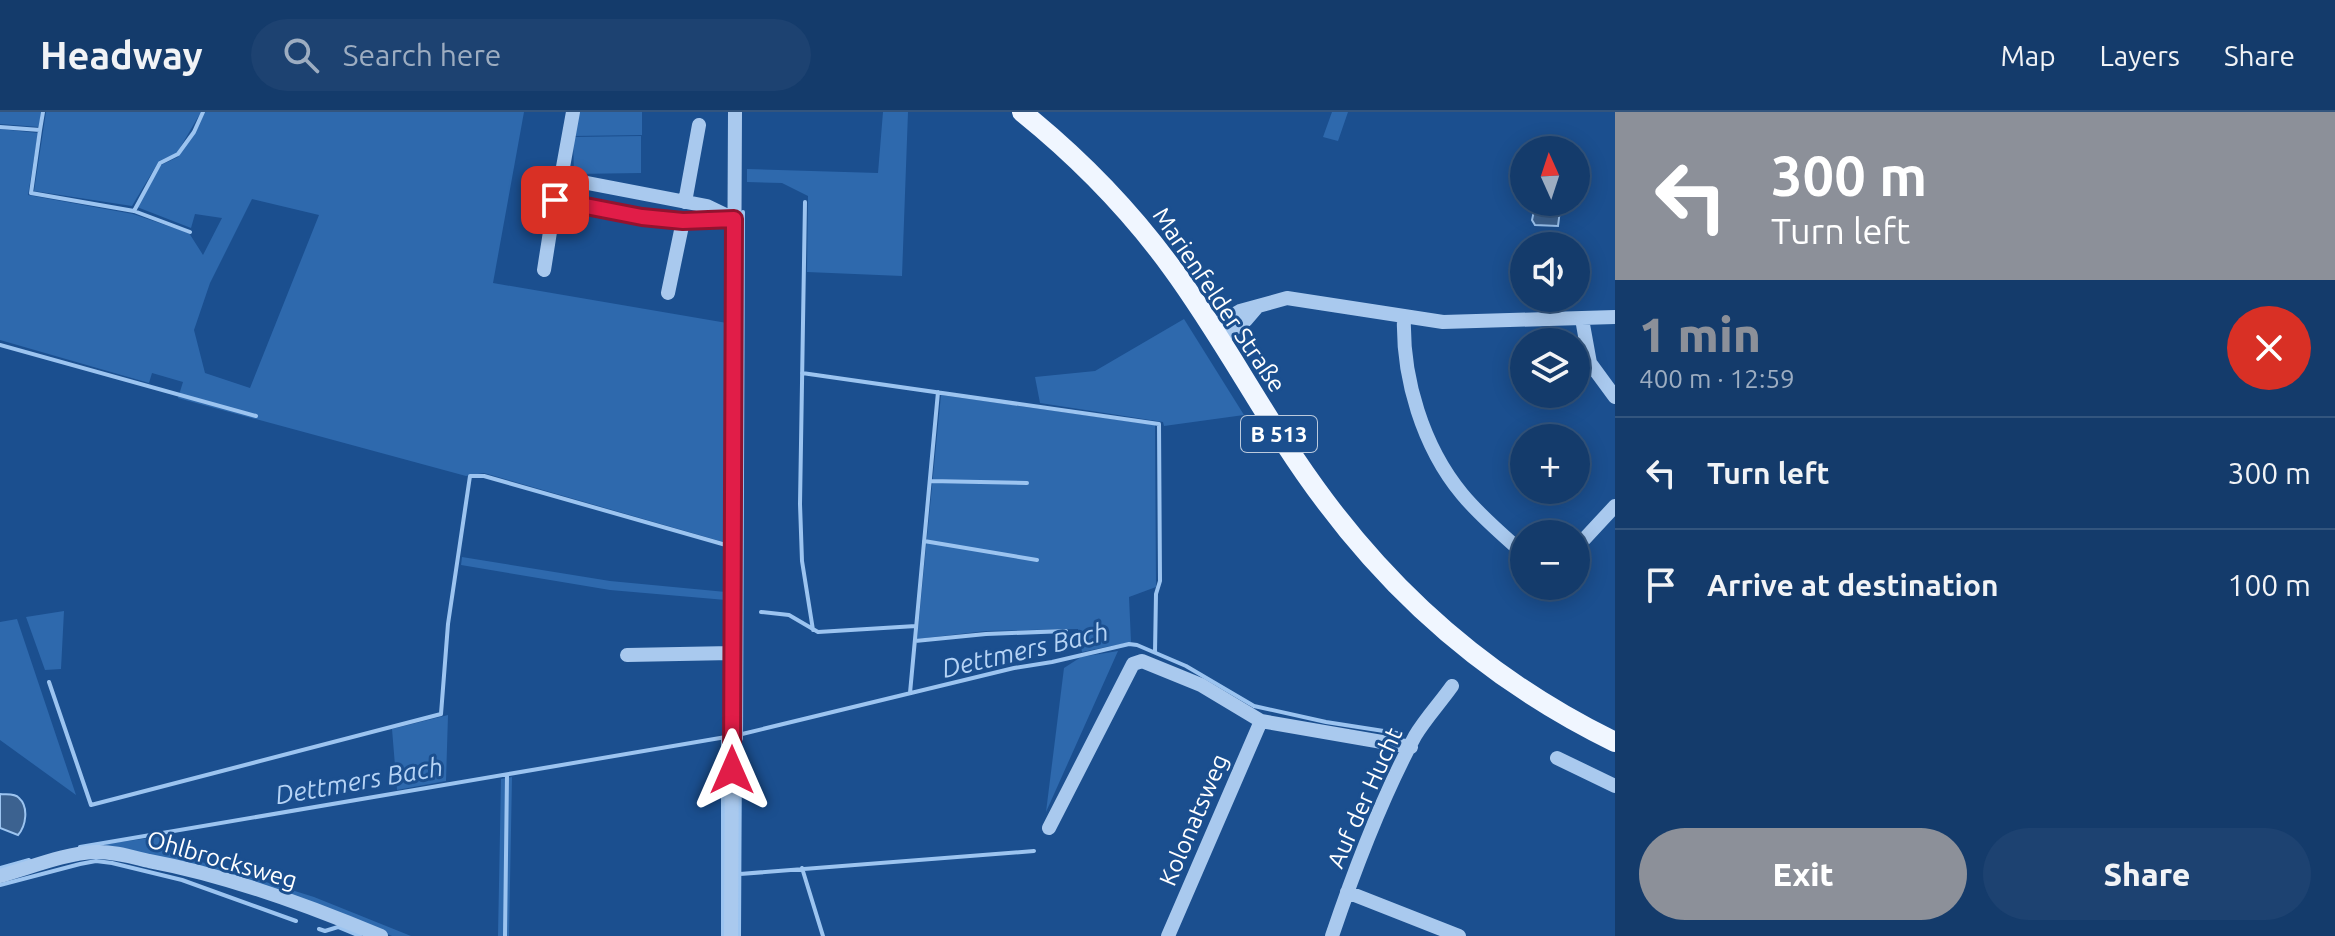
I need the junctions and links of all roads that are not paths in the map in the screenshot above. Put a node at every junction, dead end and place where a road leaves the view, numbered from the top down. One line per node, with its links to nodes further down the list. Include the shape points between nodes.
1 (573, 112): 5 (street)
2 (735, 112): 8 (street)
3 (1022, 112): 15 (main road, Marienfelder Straße / B 513, via 1137,223)
4 (699, 125): 7 (street)
5 (561, 178): 6 (street, via 544,178 540,185 542,194); 7 (street)
6 (555, 200): 9 (street); 10 (street)
7 (685, 202): 8 (street)
8 (734, 219): 9 (street); 20 (street)
9 (683, 221): 11 (street)
10 (544, 270)
11 (668, 293)
12 (1404, 317): 14 (street, via 1443,322); 15 (street, via 1277,299); 19 (street, via 1411,386 1433,448 1462,494)
13 (1615, 317): 14 (street)
14 (1582, 319): 16 (street, via 1590,363)
15 (1216, 333): 24 (main road, Marienfelder Straße / B 513, via 1325,501 1422,611 1516,686)
16 (1615, 397)
17 (1615, 506): 18 (street)
18 (1590, 533)
19 (1510, 540)
20 (732, 653): 21 (street); 32 (street)
21 (627, 655)
22 (1452, 686): 25 (street, Auf der Hucht)
23 (1261, 721): 25 (street); 28 (street, via 1173,672 1142,661 1133,664); 33 (street, Kolonatsweg)
24 (1615, 742)
25 (1411, 747): 30 (street, Auf der Hucht)
26 (1557, 758): 27 (street)
27 (1615, 786)
28 (1049, 828)
29 (0, 876): 31 (street, Ohlbrocksweg, via 79,854 114,854 184,867)
30 (1347, 892): 34 (street, Auf der Hucht); 35 (street)
31 (381, 936)
32 (731, 936)
33 (1168, 936)
34 (1332, 936)
35 (1459, 936)

